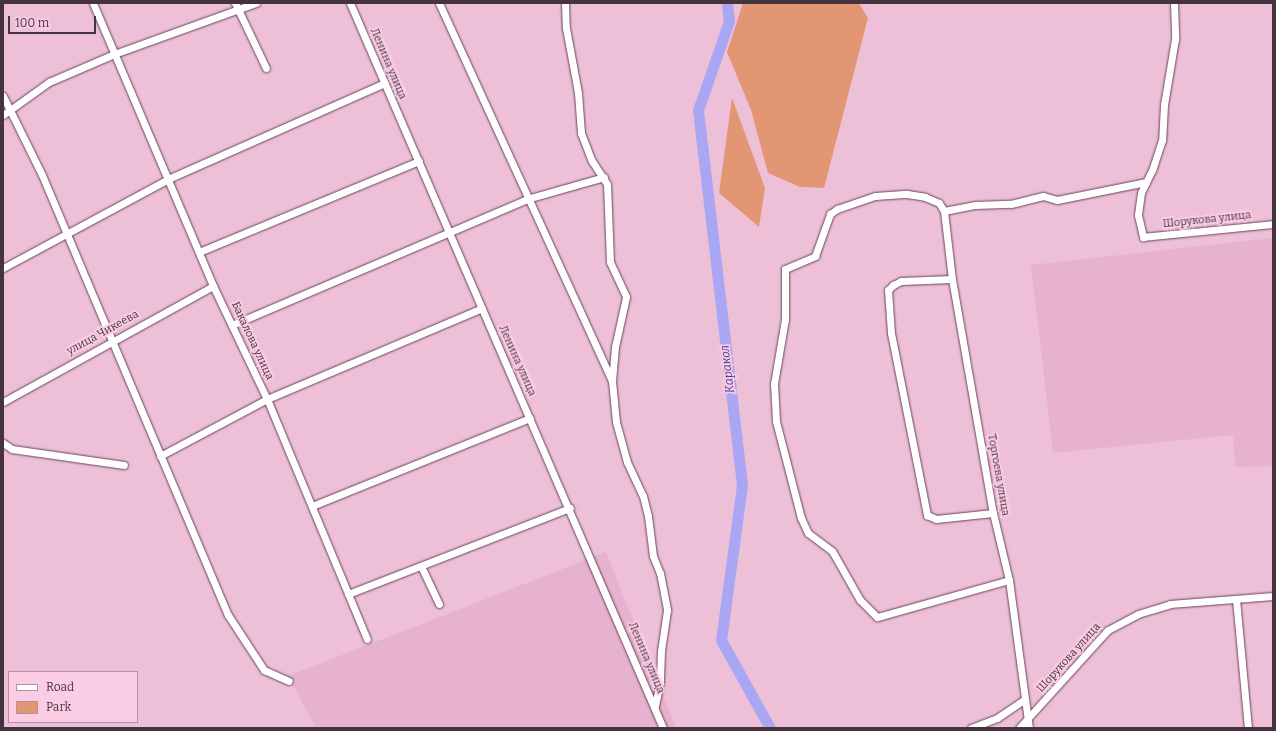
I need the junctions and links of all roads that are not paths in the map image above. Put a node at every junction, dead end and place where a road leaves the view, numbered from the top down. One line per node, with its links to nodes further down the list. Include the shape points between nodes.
1 (93, 3): 8 (street, Бакалова улица)
2 (256, 3): 7 (street)
3 (350, 3): 10 (street, Ленина улица)
4 (439, 3): 18 (street)
5 (565, 3): 15 (street, via 566,28 578,93 581,133 592,161)
6 (1174, 3): 17 (street, via 1175,39 1164,105 1162,140)
7 (237, 6): 8 (street); 9 (street)
8 (114, 54): 12 (street, via 49,82); 16 (street, Бакалова улица)
9 (266, 68)
10 (385, 83): 14 (street, Ленина улица); 16 (street)
11 (3, 96): 12 (street)
12 (10, 108): 13 (street); 21 (street, via 42,175)
13 (3, 115)
14 (418, 161): 22 (street, Ленина улица); 23 (street)
15 (604, 177): 18 (street); 30 (street, via 608,198 610,262 626,297 614,347)
16 (168, 179): 21 (street); 23 (street, Бакалова улица)
17 (1146, 182): 19 (street, via 1057,200 1038,197 1011,204); 20 (street, Шорукова улица, via 1141,193 1138,215 1143,238)
18 (527, 199): 22 (street); 30 (street)
19 (944, 211): 25 (street, Торгоева улица); 41 (street, via 939,203 908,194 875,196 852,202 830,214 815,256 785,269 785,319 774,384 773,406 801,518 808,533 832,551 860,600 877,617)
20 (1273, 224)
21 (65, 234): 24 (street); 29 (street)
22 (450, 234): 27 (street, Ленина улица); 28 (street)
23 (199, 252): 26 (street, Бакалова улица)
24 (3, 268)
25 (952, 279): 39 (street, Торгоева улица); 39 (street, via 907,280 893,285 888,290 891,333 927,515 936,519)
26 (213, 286): 28 (street, Бакалова улица); 29 (street, улица Чикеева)
27 (482, 308): 31 (street); 33 (street, Ленина улица)
28 (232, 325): 31 (street, Бакалова улица)
29 (111, 341): 32 (street, улица Чикеева); 35 (street)
30 (612, 381): 49 (street, via 620,441 646,510 653,556 660,573 667,610 660,652 660,682)
31 (268, 399): 35 (street); 37 (street, Бакалова улица)
32 (3, 402)
33 (530, 418): 37 (street); 38 (street, Ленина улица)
34 (3, 443): 36 (street, via 12,449)
35 (160, 456): 47 (street, via 228,615 264,670)
36 (124, 464)
37 (312, 506): 42 (street, Бакалова улица)
38 (570, 508): 40 (street); 49 (street, Ленина улица)
39 (993, 513): 41 (street, Торгоева улица)
40 (421, 566): 42 (street); 45 (street)
41 (1009, 580): 48 (street, Торгоева улица)
42 (348, 594): 46 (street, Бакалова улица)
43 (1273, 596): 44 (street, Шорукова улица)
44 (1236, 599): 50 (street, Шорукова улица, via 1170,604 1138,614 1108,630); 55 (street)
45 (439, 604)
46 (367, 639)
47 (289, 680)
48 (1024, 700): 50 (street, Торгоева улица); 52 (street, via 997,718)
49 (654, 707): 51 (street, Ленина улица)
50 (1027, 720): 53 (street, Шорукова улица); 54 (street, Торгоева улица)
51 (663, 728)
52 (972, 728)
53 (1019, 728)
54 (1029, 728)
55 (1248, 728)

